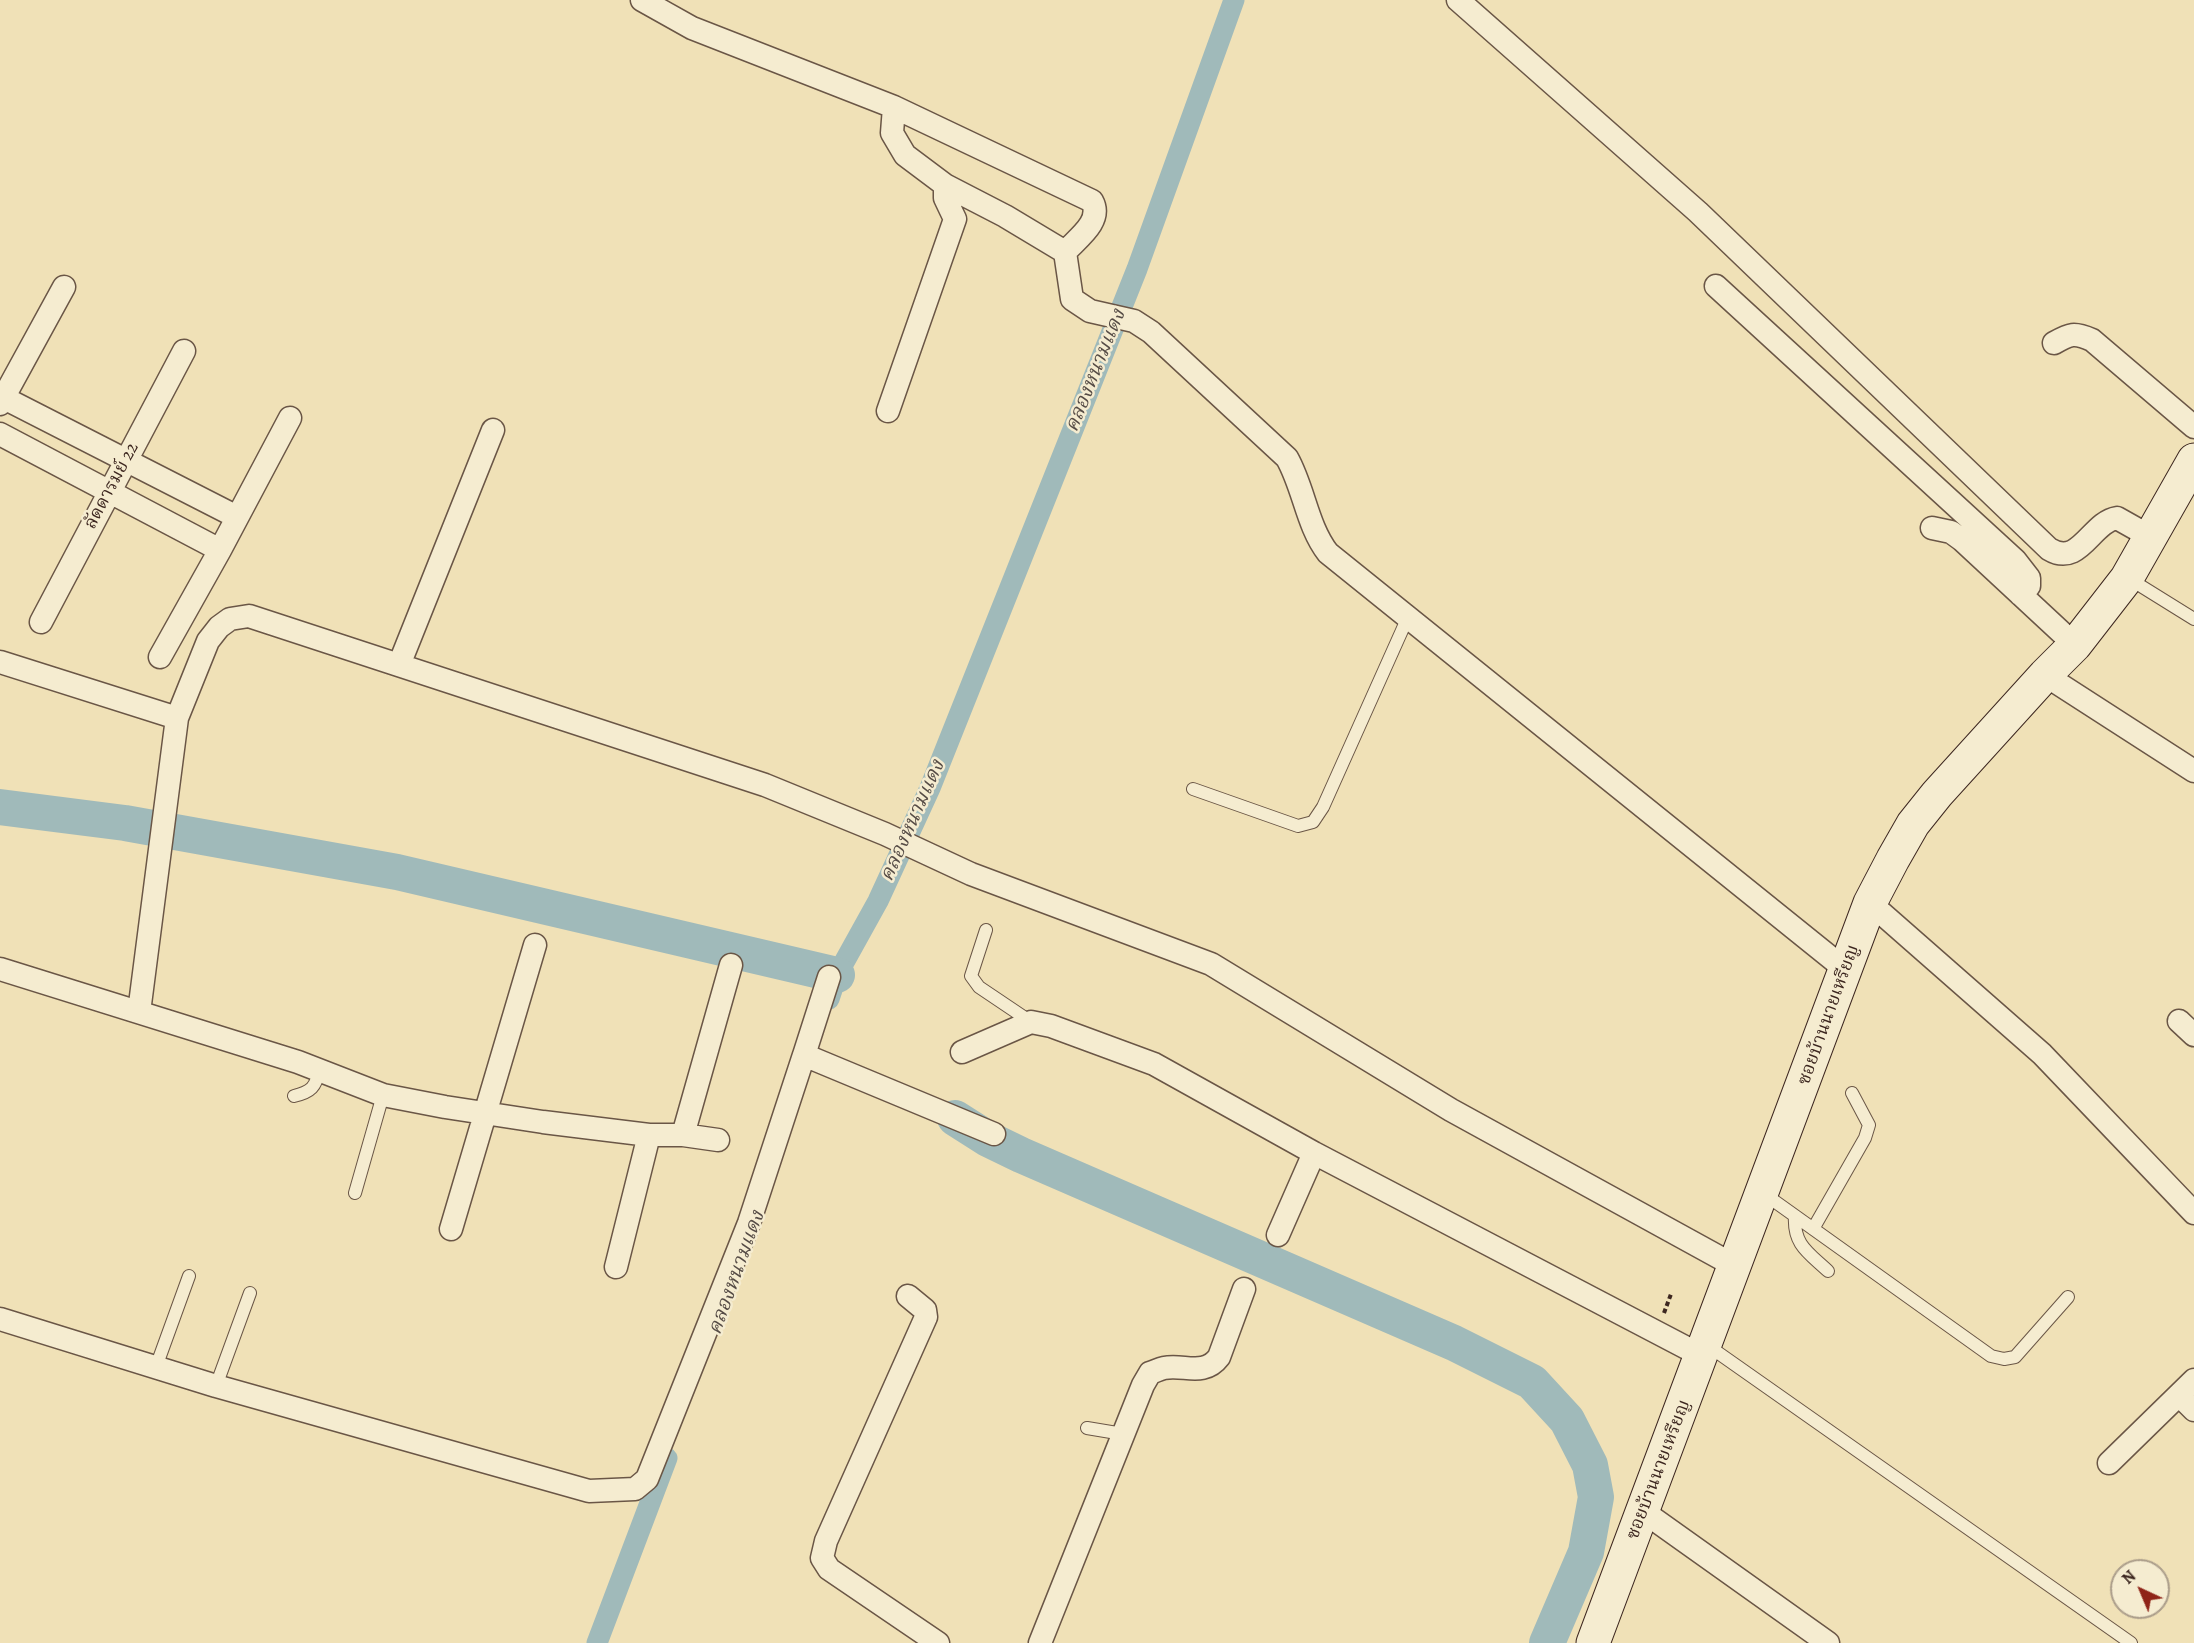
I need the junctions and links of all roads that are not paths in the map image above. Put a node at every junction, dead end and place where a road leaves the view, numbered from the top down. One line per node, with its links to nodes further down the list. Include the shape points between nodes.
1 (642, 0): 3 (street, via 692,28)
2 (1458, 0): 21 (street, via 1698,212 2049,549 2061,554 2073,551 2107,520 2117,518)
3 (894, 107): 4 (street, via 892,134 905,155); 5 (street, via 1092,201 1095,219)
4 (945, 185): 5 (street); 11 (street, via 945,198 955,219)
5 (1065, 252): 25 (street, via 1072,299 1090,311 1134,321 1151,332 1287,458 1296,473 1318,540 1328,553)
6 (1716, 286): 24 (street, via 2015,560 2029,578 2029,586)
7 (64, 287): 10 (street)
8 (2054, 343): 13 (street, via 2072,334 2092,340)
9 (184, 351): 16 (street, ลัดดารมย์ 22)
10 (1, 399): 16 (street)
11 (888, 411)
12 (290, 418): 19 (street)
13 (2194, 427)
14 (493, 430): 31 (street)
15 (0, 434): 18 (street)
16 (126, 460): 18 (street, ลัดดารมย์ 22); 19 (street)
17 (2194, 460): 21 (street, ซอยบ้านนายเหรียญ)
18 (110, 491): 22 (street); 27 (street, ลัดดารมย์ 22)
19 (237, 517): 22 (street)
20 (1932, 528): 24 (street, via 1957,536)
21 (2149, 536): 23 (street, ซอยบ้านนายเหรียญ)
22 (220, 550): 29 (street)
23 (2127, 578): 26 (lane); 28 (street, ซอยบ้านนายเหรียญ)
24 (2021, 595): 28 (street)
25 (1408, 617): 35 (lane, via 1313,822 1298,826); 41 (street)
26 (2194, 619)
27 (40, 622)
28 (2075, 645): 32 (street, ซอยบ้านนายเหรียญ)
29 (160, 657)
30 (0, 662): 33 (street)
31 (399, 665): 33 (street, via 249,616 230,619 208,641); 64 (street, via 765,784 971,874 1210,964 1451,1110)
32 (2045, 675): 34 (street); 36 (street, ซอยบ้านนายเหรียญ, via 1937,794 1914,824)
33 (177, 718): 43 (street)
34 (2194, 771)
35 (1193, 789)
36 (1870, 903): 41 (street, ซอยบ้านนายเหรียญ); 59 (street, via 2042,1054)
37 (986, 930): 44 (lane, via 971,976 979,987)
38 (535, 945): 51 (street)
39 (730, 965): 53 (street)
40 (0, 969): 43 (street)
41 (1846, 970): 58 (street, ซอยบ้านนายเหรียญ)
42 (829, 977): 46 (street)
43 (139, 1012): 47 (street)
44 (1031, 1022): 45 (street); 56 (street, via 1154,1064)
45 (962, 1052)
46 (806, 1056): 52 (street); 75 (street, via 749,1223 647,1479 635,1489 589,1491)
47 (319, 1070): 49 (street); 50 (lane, via 316,1084 308,1093)
48 (1852, 1093): 62 (lane, via 1869,1125 1867,1132)
49 (383, 1095): 51 (street); 57 (lane)
50 (294, 1096)
51 (486, 1113): 54 (street); 61 (street)
52 (994, 1134)
53 (683, 1135): 54 (street); 55 (street)
54 (649, 1136): 65 (street)
55 (718, 1140)
56 (1314, 1153): 63 (street); 73 (street)
57 (355, 1193)
58 (1762, 1193): 60 (lane); 64 (street, ซอยบ้านนายเหรียญ)
59 (2190, 1201)
60 (1795, 1216): 62 (lane); 66 (lane, via 1796,1237 1802,1247)
61 (451, 1229)
62 (1813, 1229): 71 (lane, via 1991,1356 2015,1357)
63 (1278, 1235)
64 (1735, 1266): 73 (street, ซอยบ้านนายเหรียญ)
65 (616, 1267)
66 (1828, 1271)
67 (189, 1276): 74 (lane)
68 (1244, 1289): 78 (street, via 1212,1365 1164,1368 1150,1373)
69 (250, 1293): 75 (lane)
70 (908, 1296): 81 (street, via 925,1310 926,1317 826,1541 822,1558 830,1569)
71 (2068, 1297)
72 (0, 1319): 74 (street)
73 (1704, 1350): 80 (street, ซอยบ้านนายเหรียญ); 85 (lane)
74 (156, 1367): 75 (street)
75 (216, 1386)
76 (2189, 1395): 79 (street)
77 (1087, 1428): 78 (lane)
78 (1123, 1434): 82 (street)
79 (2109, 1463)
80 (1644, 1512): 83 (street, ซอยบ้านนายเหรียญ); 84 (street)
81 (938, 1643)
82 (1040, 1643)
83 (1593, 1643)
84 (1828, 1643)
85 (2131, 1643)

